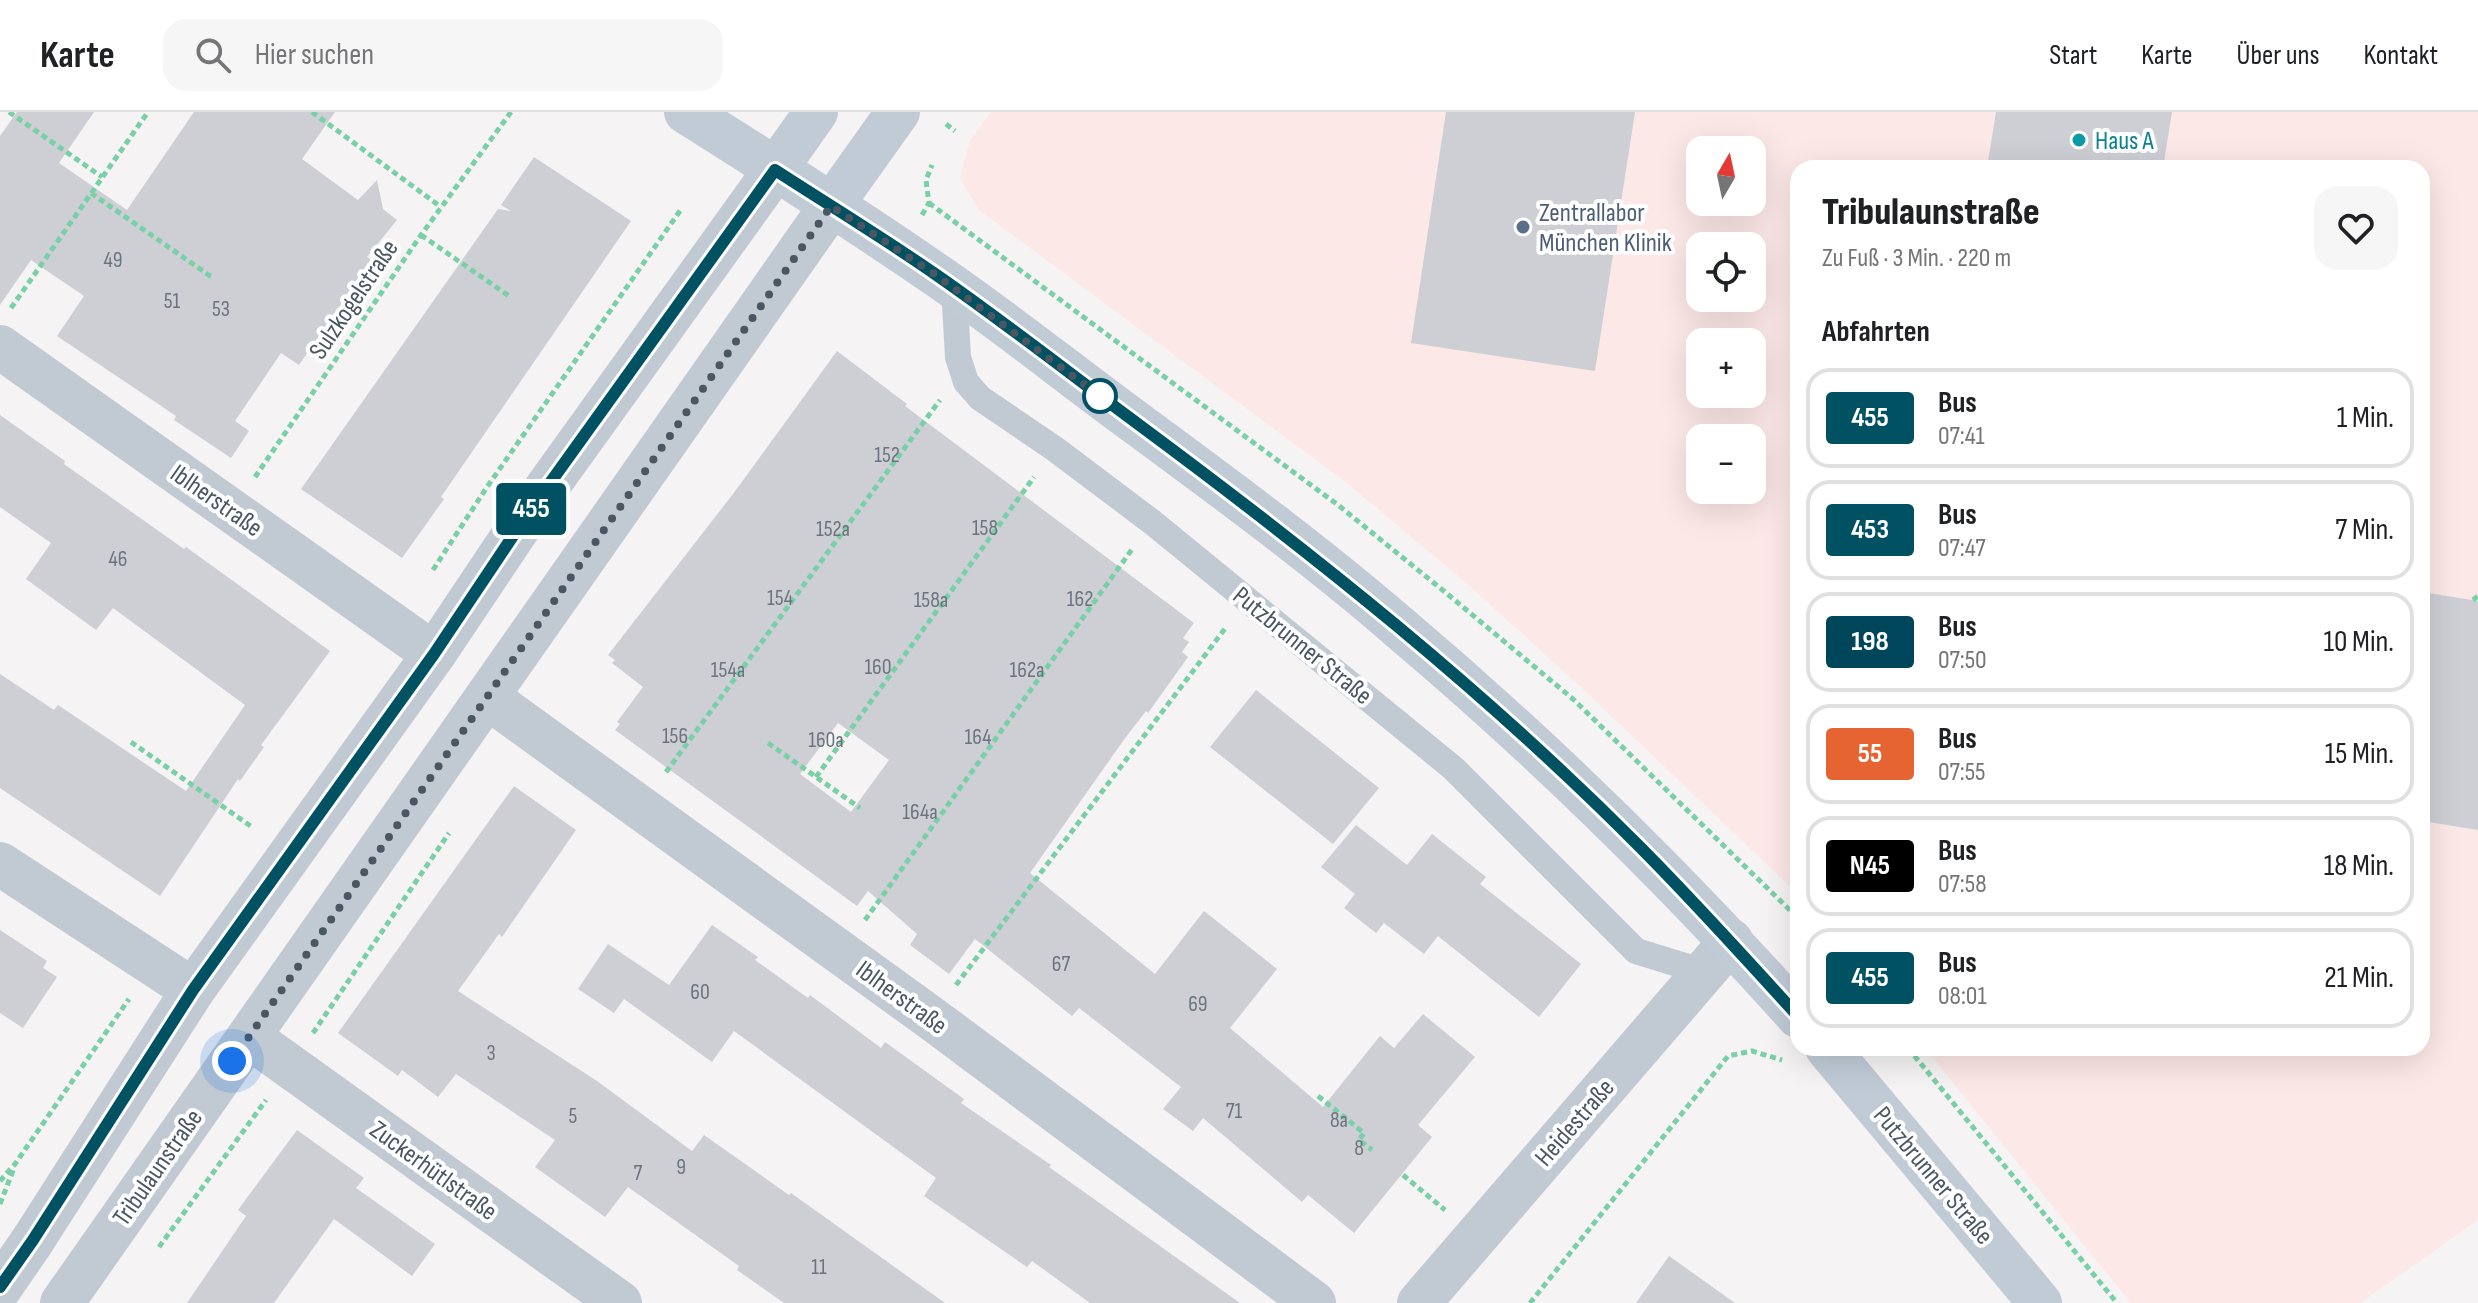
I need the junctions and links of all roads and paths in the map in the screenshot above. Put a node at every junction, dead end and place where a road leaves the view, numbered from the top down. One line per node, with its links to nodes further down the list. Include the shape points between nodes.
1 (9, 112): 12 (path)
2 (148, 112): 12 (path)
3 (312, 112): 15 (path)
4 (511, 112): 15 (path, Sulzkogelstraße)
5 (686, 112): 11 (main road)
6 (816, 112): 11 (main road)
7 (898, 112): 14 (main road)
8 (946, 124): 9 (path)
9 (955, 131)
10 (932, 165): 17 (path, via 926,180 929,203)
11 (775, 170): 14 (main road); 29 (street, via 527,515)
12 (102, 177): 13 (path)
13 (91, 193): 19 (path); 22 (path)
14 (831, 206): 20 (main road); 30 (street, Tribulaunstraße)
15 (441, 207): 18 (path, Sulzkogelstraße)
16 (682, 208): 28 (path)
17 (922, 216)
18 (421, 235): 21 (path); 25 (path, Sulzkogelstraße)
19 (213, 278)
20 (954, 287): 24 (lane, Putzbrunner Straße, via 958,357 966,382 980,398); 39 (main road, via 1231,493 1499,714 1637,844)
21 (509, 296)
22 (4, 329): 25 (street, Iblherstraße)
23 (948, 390): 33 (path)
24 (1055, 449): 26 (lane, Putzbrunner Straße); 34 (path)
25 (233, 512): 28 (street, Iblherstraße)
26 (1152, 522): 27 (lane, Putzbrunner Straße); 38 (path)
27 (1247, 600): 39 (lane, Putzbrunner Straße, via 1453,768 1636,951); 43 (path)
28 (397, 626): 29 (street, Iblherstraße)
29 (434, 654): 41 (street)
30 (487, 697): 38 (street, Iblherstraße); 44 (street, Tribulaunstraße)
31 (131, 742): 36 (path, via 252,827)
32 (768, 743): 34 (path)
33 (667, 771)
34 (816, 777): 35 (path)
35 (860, 808)
36 (243, 839)
37 (0, 864): 40 (street)
38 (841, 953): 43 (street, Iblherstraße)
39 (1718, 957): 42 (main road); 54 (street, Heidestraße)
40 (154, 964): 41 (street); 50 (path)
41 (193, 990): 55 (street)
42 (1790, 1010)
43 (931, 1018): 59 (street, Iblherstraße)
44 (249, 1037): 57 (street, Tribulaunstraße); 58 (street, Zuckerhütlstraße)
45 (1834, 1056): 62 (main road, Putzbrunner Straße)
46 (1915, 1056): 63 (path)
47 (1782, 1060): 61 (path, via 1752,1051 1728,1056)
48 (1318, 1096): 49 (path, via 1364,1133 1359,1140)
49 (1372, 1150)
50 (15, 1164): 52 (path); 53 (path)
51 (1403, 1175): 54 (path)
52 (0, 1181)
53 (0, 1204)
54 (1476, 1236): 60 (street, Heidestraße)
55 (16, 1250): 56 (street)
56 (0, 1288)
57 (62, 1303)
58 (620, 1303)
59 (1314, 1303)
60 (1419, 1303)
61 (1530, 1303)
62 (2040, 1303)
63 (2117, 1303)

